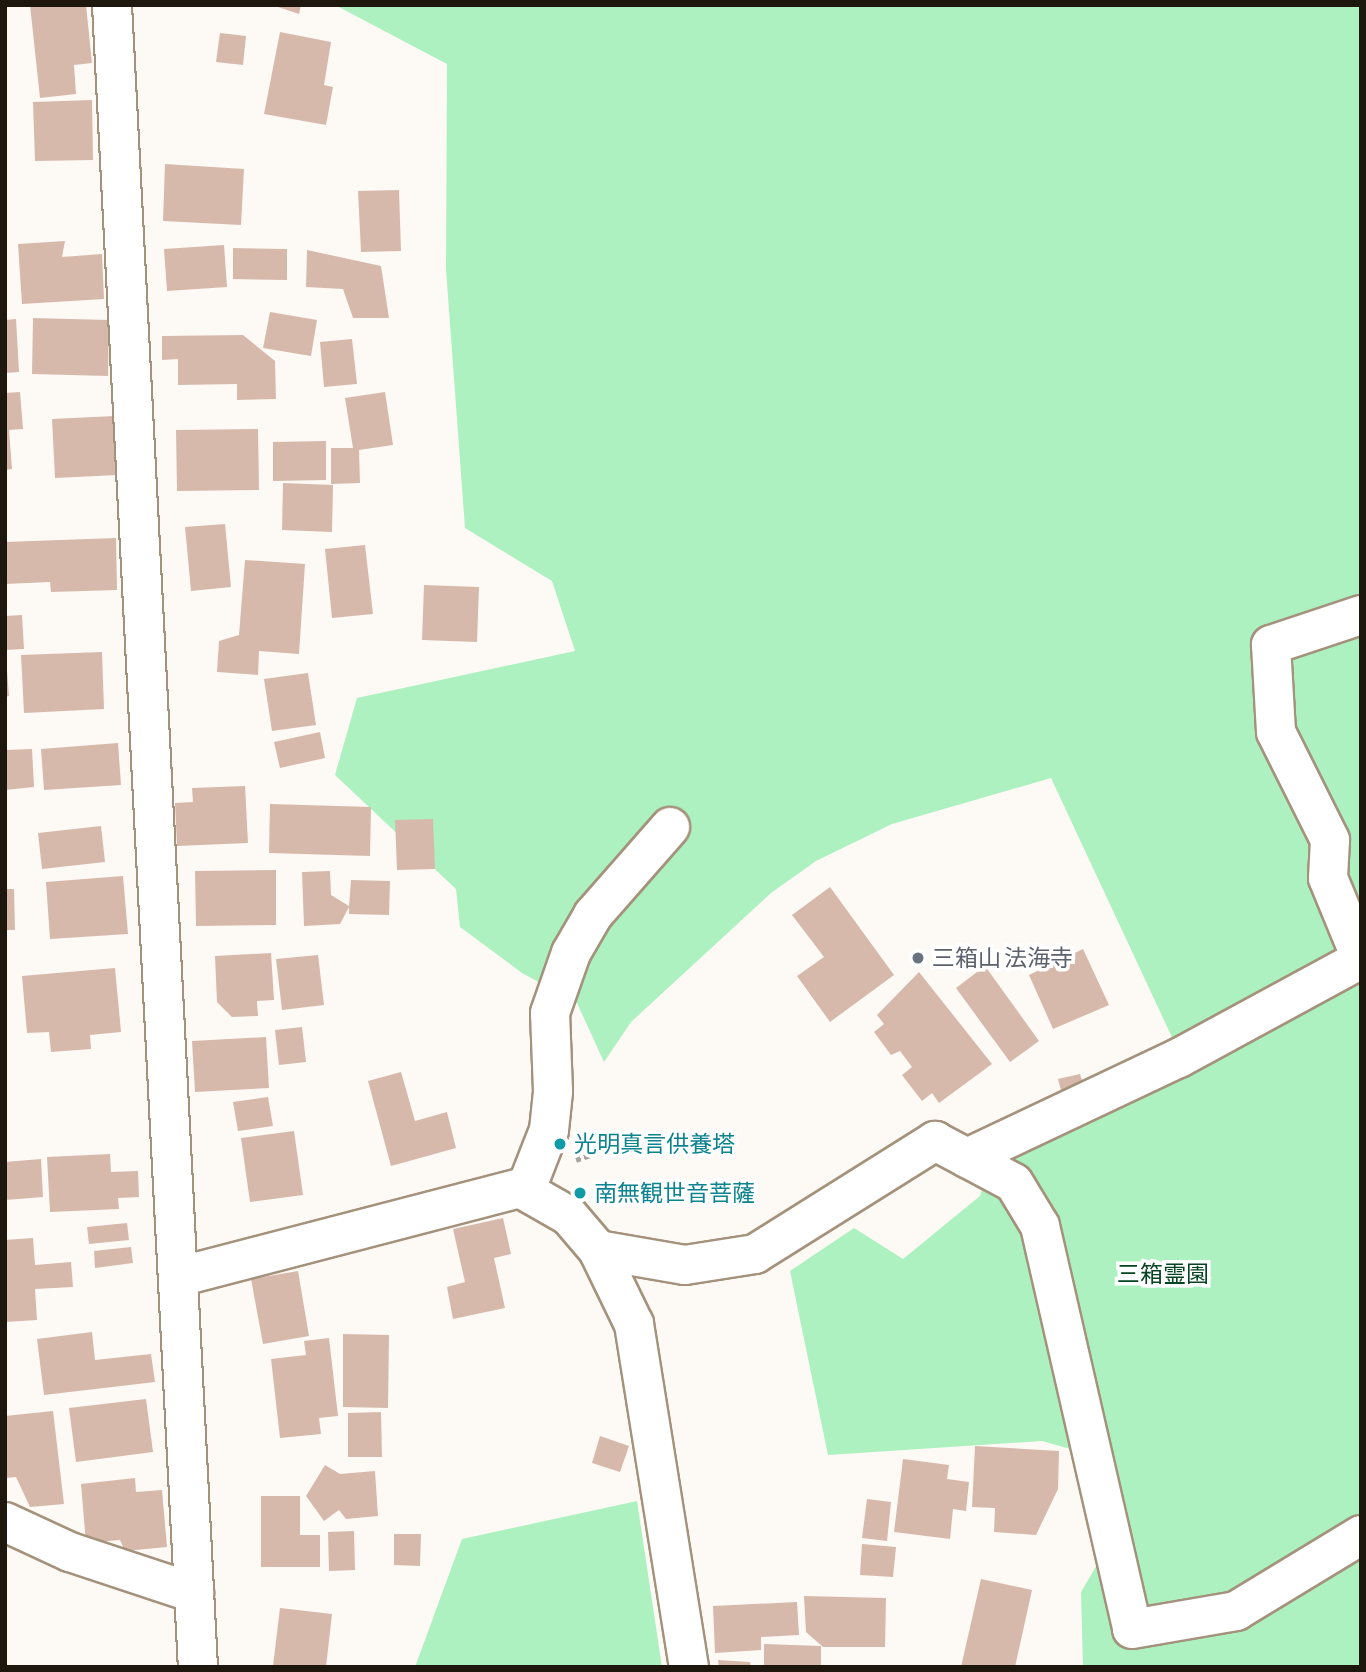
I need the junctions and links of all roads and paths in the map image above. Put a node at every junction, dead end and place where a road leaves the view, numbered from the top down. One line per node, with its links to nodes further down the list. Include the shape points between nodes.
1 (112, 5): 8 (street)
2 (1361, 615): 4 (street, via 1271,645 1276,732 1330,839 1328,878)
3 (670, 827): 6 (street, via 593,915 571,953 550,1013 550,1130)
4 (1361, 959): 5 (street, via 1179,1058)
5 (951, 1150): 7 (street, via 755,1254 685,1265); 10 (street, via 1014,1183 1040,1226 1132,1629 1236,1611)
6 (526, 1189): 7 (street, via 569,1216); 8 (street, via 440,1206)
7 (598, 1250): 13 (street, via 634,1324)
8 (178, 1277): 11 (street)
9 (5, 1522): 11 (street, via 70,1552)
10 (1361, 1535)
11 (194, 1593): 12 (street)
12 (198, 1667)
13 (690, 1667)

